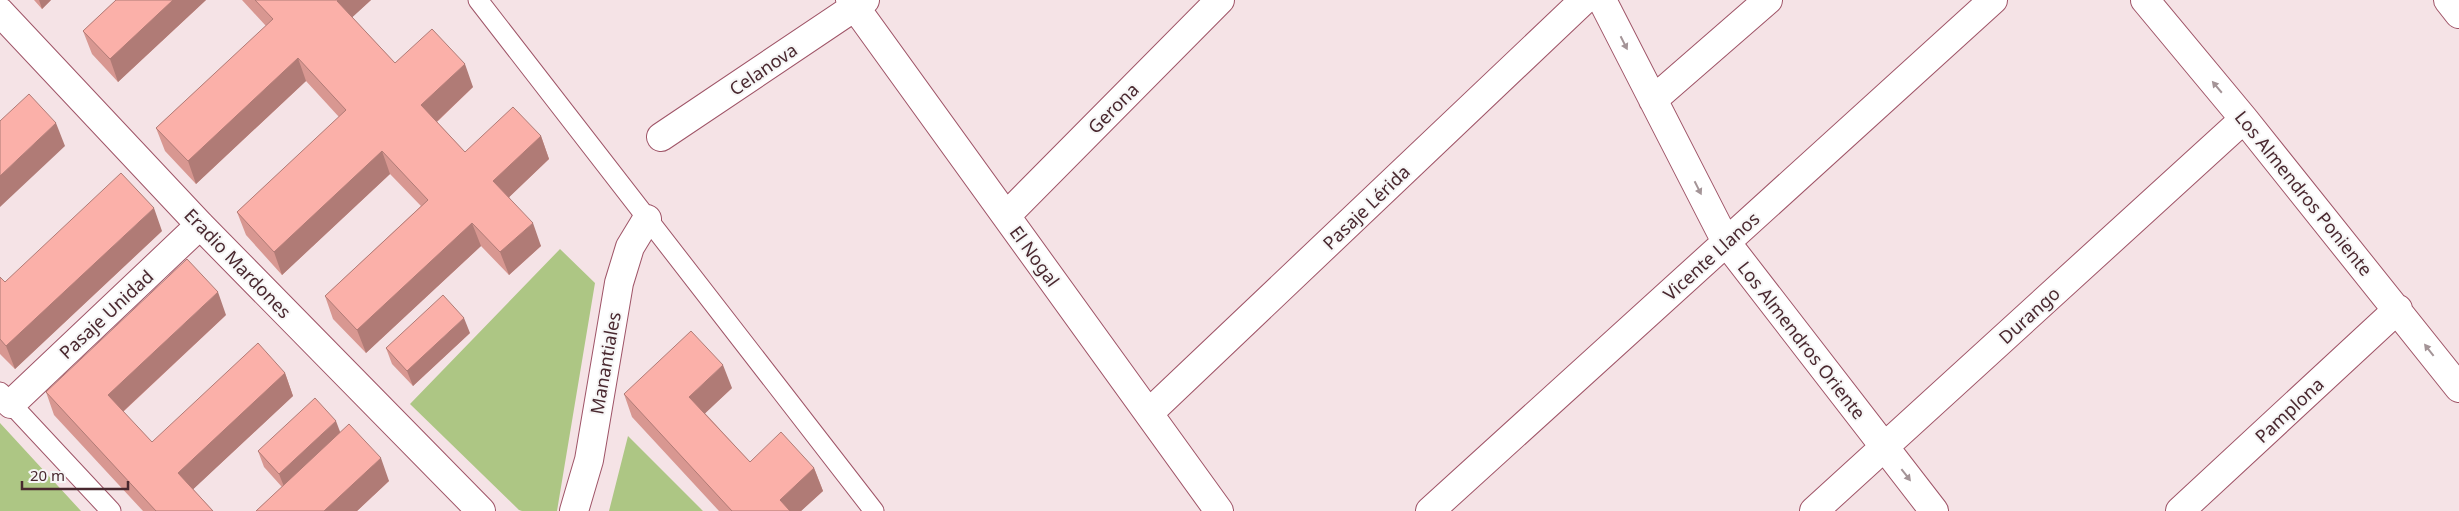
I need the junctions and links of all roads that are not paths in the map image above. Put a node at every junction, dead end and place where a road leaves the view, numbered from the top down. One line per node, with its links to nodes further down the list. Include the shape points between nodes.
1 (478, 0): 16 (lane)
2 (1220, 0): 15 (street, Gerona)
3 (1584, 0): 22 (street, Pasaje Lérida)
4 (1602, 0): 12 (street, Los Almendros Oriente, one-way to 12)
5 (1768, 0): 12 (street)
6 (1993, 0): 18 (street, Vicente Llanos)
7 (2145, 0): 13 (street, Los Almendros Poniente, one-way to 7)
8 (2448, 0): 11 (street)
9 (857, 2): 14 (street, Celanova); 15 (street, El Nogal)
10 (0, 12): 17 (street, Eradio Mardones)
11 (2459, 14)
12 (1653, 100): 18 (street, Los Almendros Oriente, one-way to 18)
13 (2244, 119): 19 (street, Los Almendros Poniente); 23 (street, Durango)
14 (661, 137)
15 (1006, 216): 22 (street, El Nogal)
16 (646, 219): 26 (street, Manantiales, via 630,247 618,283 589,460); 27 (lane)
17 (200, 225): 21 (street, Pasaje Unidad); 25 (street, Eradio Mardones)
18 (1726, 242): 23 (street, Los Almendros Oriente); 29 (street, Vicente Llanos)
19 (2398, 309): 20 (street, Los Almendros Poniente, one-way to 19); 32 (street, Pamplona)
20 (2459, 388)
21 (5, 398): 24 (lane)
22 (1149, 413): 28 (street, El Nogal)
23 (1884, 447): 30 (street, Durango); 31 (street, Los Almendros Oriente, one-way to 31)
24 (110, 511)
25 (480, 511)
26 (574, 511)
27 (874, 511)
28 (1220, 511)
29 (1430, 511)
30 (1814, 511)
31 (1934, 511)
32 (2180, 511)

